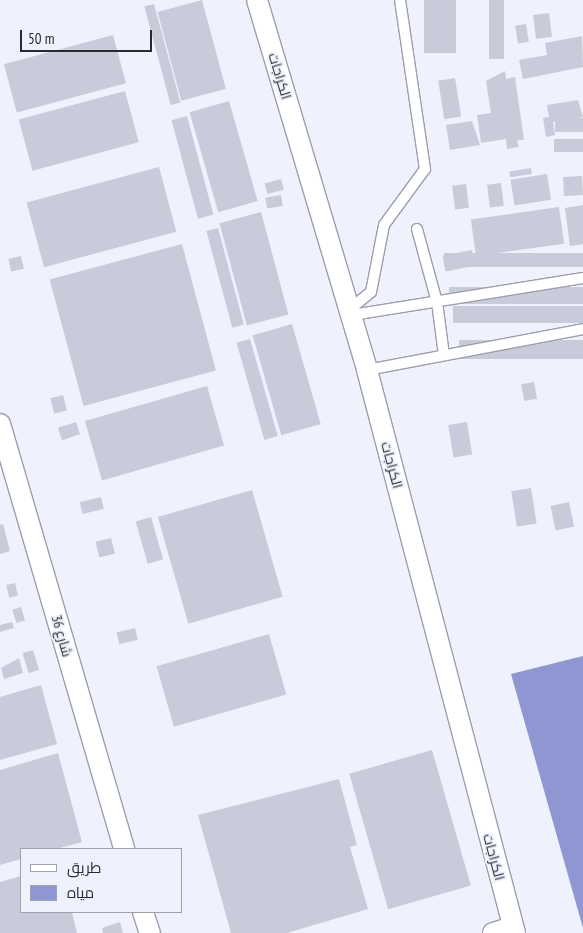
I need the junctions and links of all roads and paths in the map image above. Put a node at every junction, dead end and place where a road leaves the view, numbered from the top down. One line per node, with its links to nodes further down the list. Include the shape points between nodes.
1 (257, 0): 6 (street, الكراجات)
2 (400, 0): 6 (lane, via 425,169 384,225 371,292)
3 (416, 229): 5 (lane)
4 (583, 278): 5 (lane)
5 (437, 302): 6 (lane); 8 (lane)
6 (351, 312): 9 (street, الكراجات)
7 (583, 329): 8 (lane)
8 (444, 355): 9 (lane)
9 (367, 370): 12 (street, الكراجات)
10 (0, 424): 11 (street, شارع 36)
11 (124, 848)
12 (514, 930): 13 (street)
13 (493, 933)

